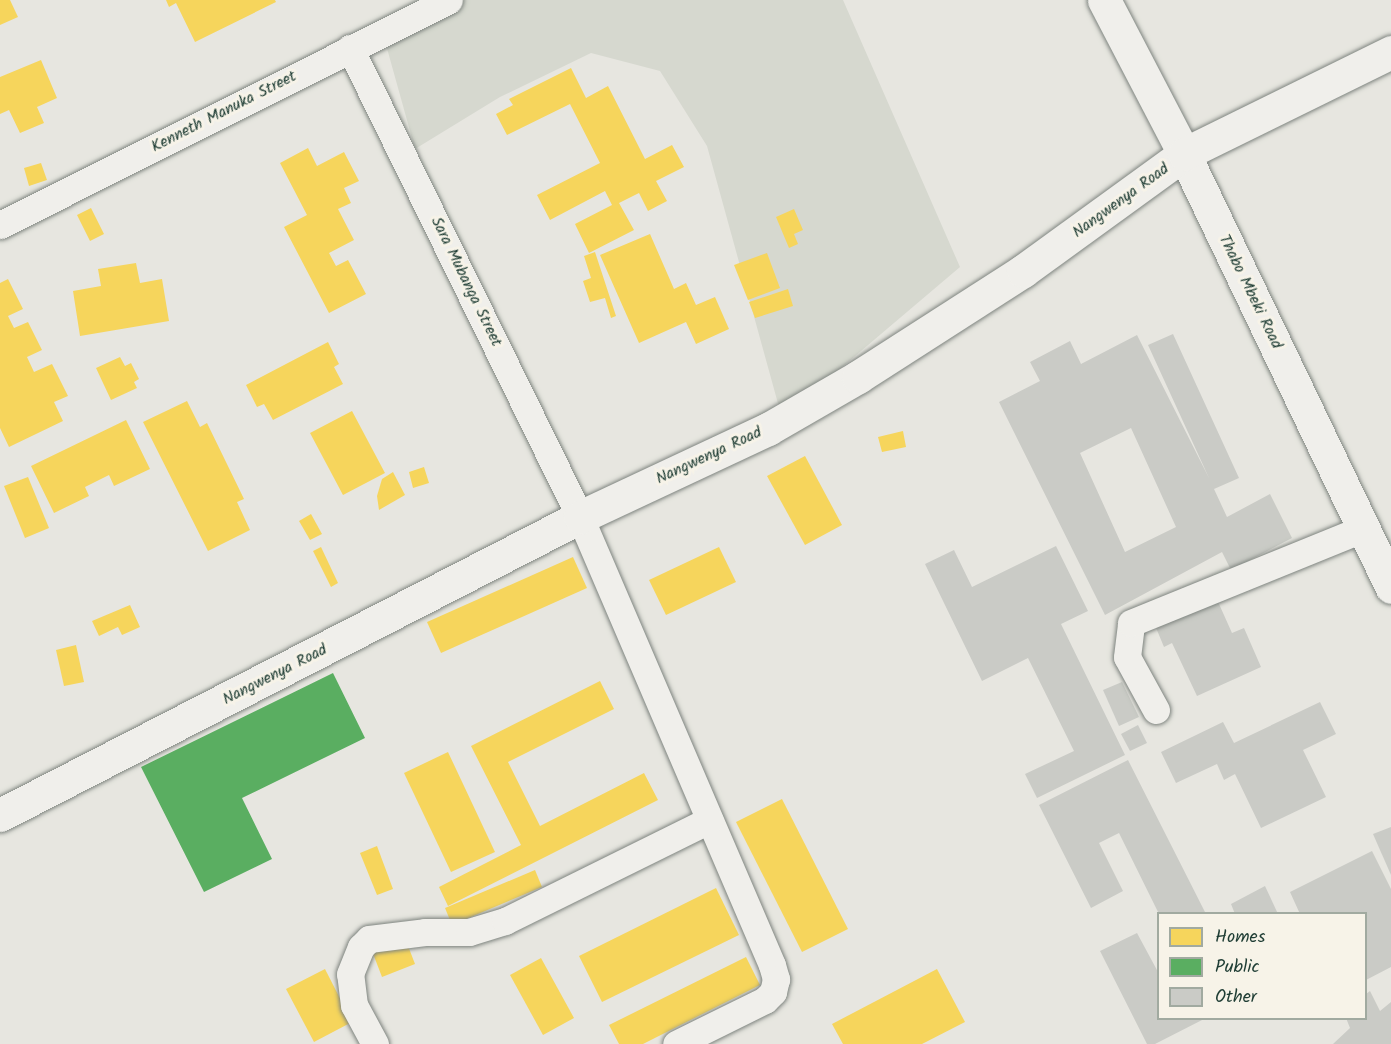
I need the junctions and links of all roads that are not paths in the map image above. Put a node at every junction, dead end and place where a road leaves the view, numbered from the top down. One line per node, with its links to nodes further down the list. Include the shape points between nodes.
1 (448, 0): 3 (street, Kenneth Manuka Street)
2 (1104, 0): 5 (main road, Thabo Mbeki Road)
3 (350, 48): 6 (street, Kenneth Manuka Street); 7 (street, Sara Mubanga Street)
4 (1391, 52): 5 (main road, Nangwenya Road)
5 (1184, 154): 7 (main road, Nangwenya Road, via 1032,265 858,377 768,429); 8 (main road, Thabo Mbeki Road)
6 (0, 225)
7 (580, 517): 11 (main road, Nangwenya Road); 12 (street, Sara Mubanga Street)
8 (1363, 529): 9 (main road, Thabo Mbeki Road); 10 (street, via 1131,623 1127,657)
9 (1391, 587)
10 (1156, 710)
11 (0, 815)
12 (709, 820): 13 (street, via 505,921 469,932 424,932 369,939 360,947 350,974 354,1005); 14 (street, Sara Mubanga Street, via 776,979 773,992 765,1000)
13 (375, 1044)
14 (676, 1044)

